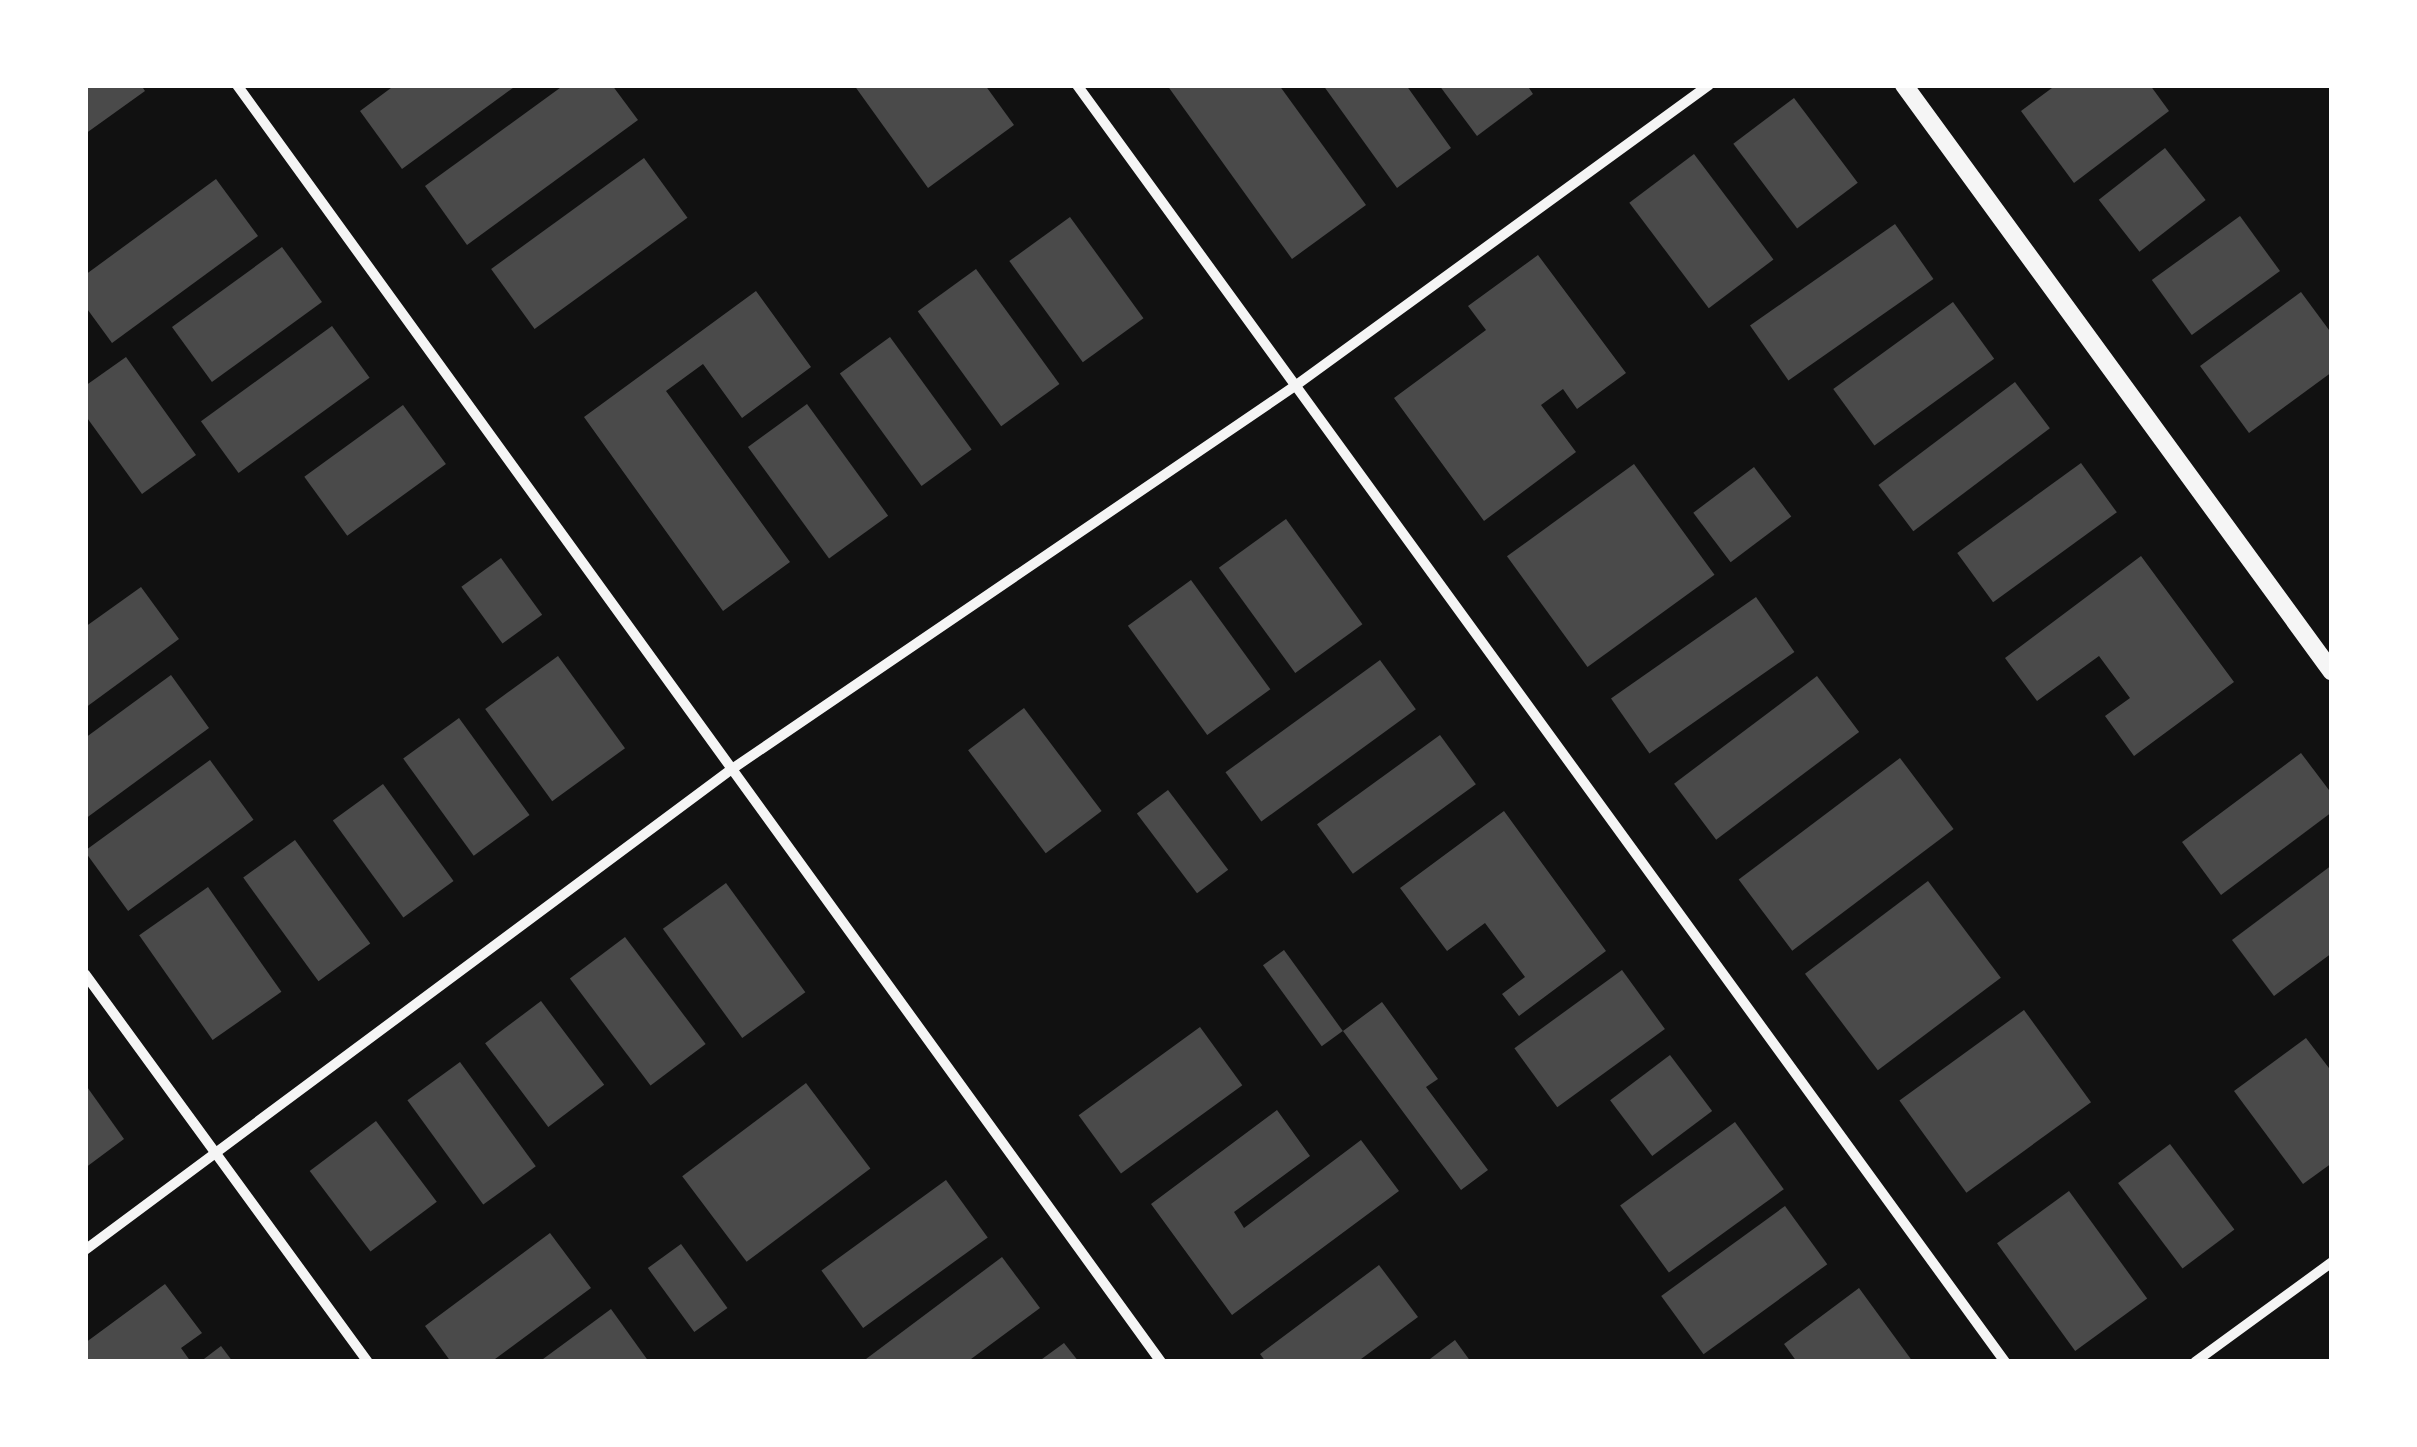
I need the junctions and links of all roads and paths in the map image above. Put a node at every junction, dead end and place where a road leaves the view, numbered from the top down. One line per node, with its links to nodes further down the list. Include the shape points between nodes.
1 (237, 85): 7 (street)
2 (1076, 85): 5 (street)
3 (1709, 85): 5 (street)
4 (1904, 85): 6 (street)
5 (1295, 386): 7 (street); 14 (street)
6 (2332, 672)
7 (732, 770): 9 (street); 13 (street)
8 (85, 974): 9 (street)
9 (216, 1153): 10 (street); 12 (street)
10 (85, 1250)
11 (2332, 1262): 15 (street)
12 (368, 1362)
13 (1161, 1362)
14 (2005, 1362)
15 (2194, 1362)

